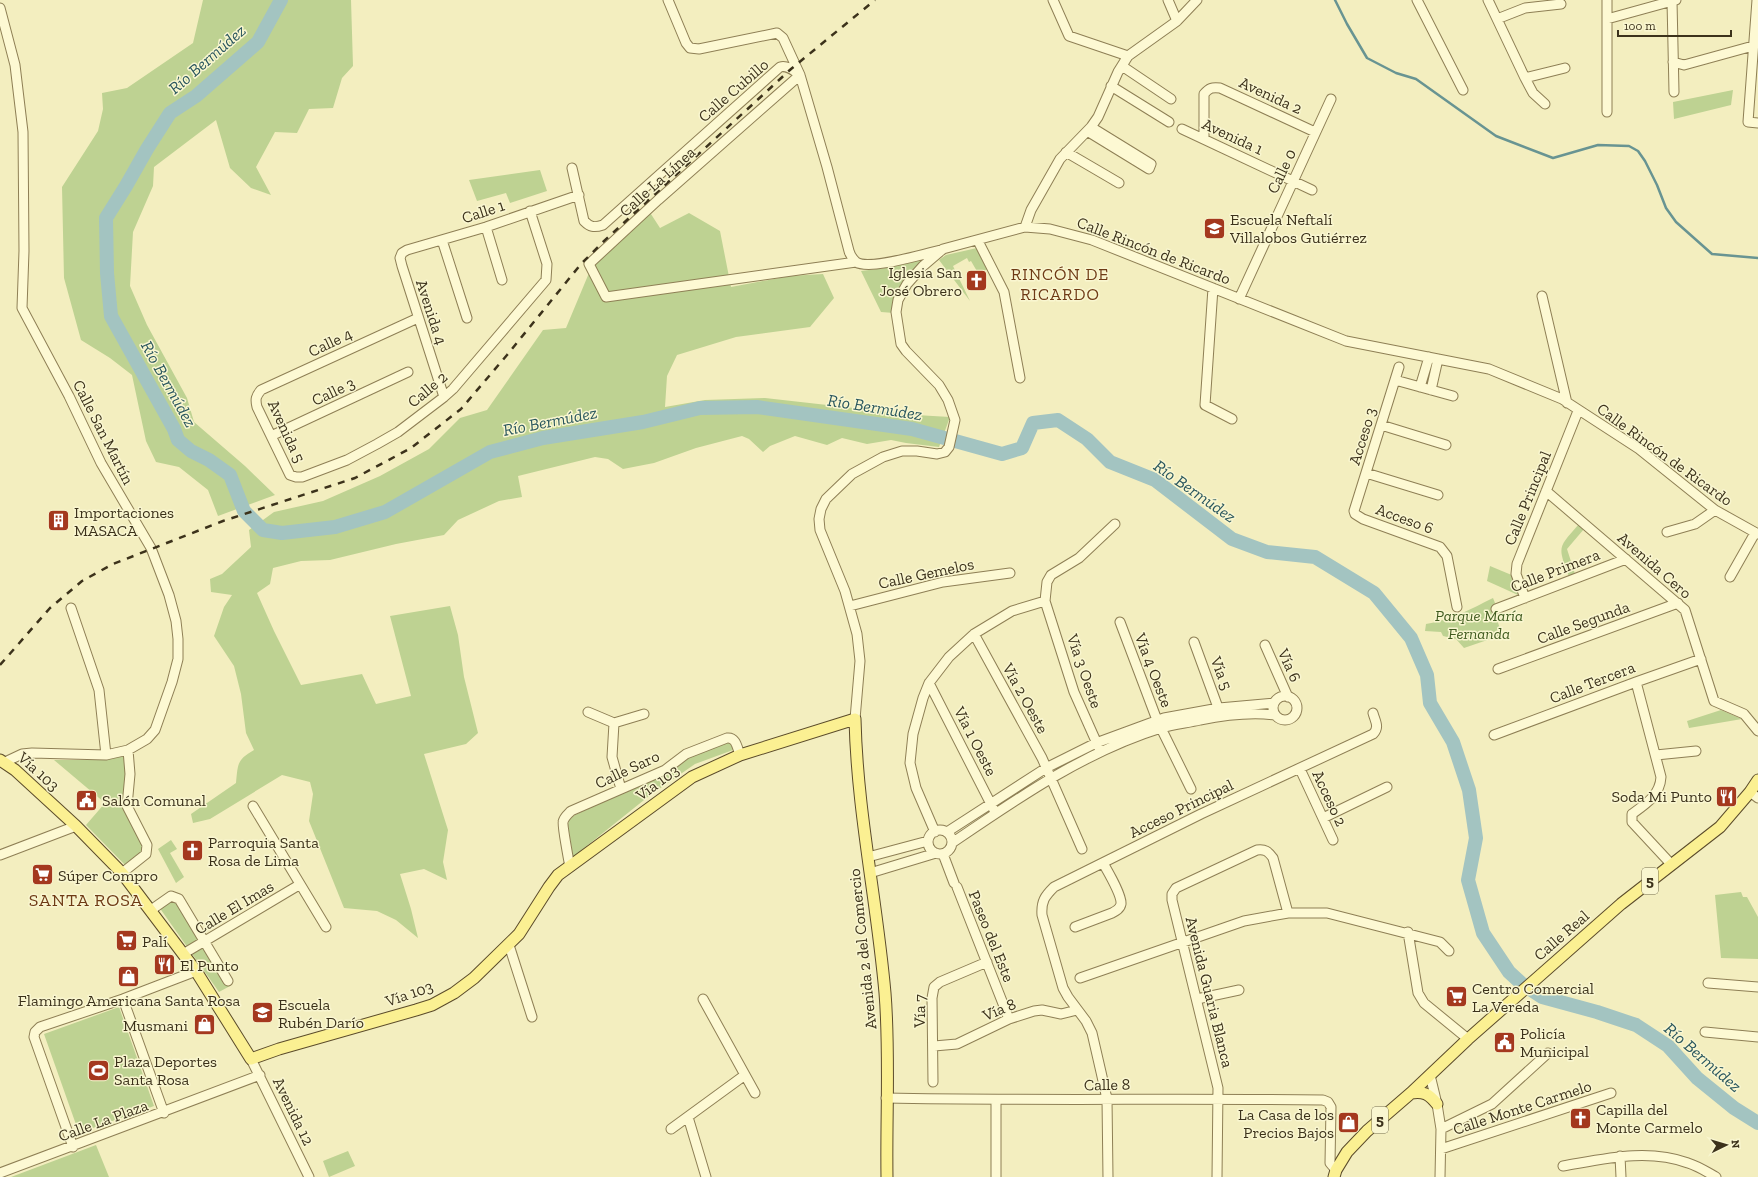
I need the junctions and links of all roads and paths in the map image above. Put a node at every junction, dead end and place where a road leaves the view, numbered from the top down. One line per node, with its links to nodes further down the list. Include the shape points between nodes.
1 (668, 0): 20 (street, via 690,48 699,49 777,33 783,38)
2 (1053, 0): 16 (street, via 1069,36)
3 (1168, 0): 14 (street)
4 (1197, 0): 14 (street)
5 (1417, 0): 23 (street)
6 (1488, 0): 12 (street)
7 (1607, 0): 13 (street)
8 (1757, 0): 15 (street)
9 (1674, 1): 13 (street); 17 (street)
10 (1561, 4): 12 (street, via 1525,8)
11 (0, 8): 111 (street, Calle San Martín, via 14,65 23,132 22,308 101,463 150,548 169,595 176,621 178,659 155,730 147,739)
12 (1497, 19): 21 (street)
13 (1607, 19): 28 (street)
14 (1177, 21): 16 (street)
15 (1753, 46): 17 (street, via 1684,65); 30 (street, via 1748,122)
16 (1128, 56): 18 (street)
17 (1673, 62): 24 (street)
18 (1122, 66): 22 (street); 25 (street)
19 (1565, 68): 21 (street)
20 (800, 75): 40 (street, Calle Cubillo, via 788,67 780,67 603,225 590,226 584,221); 48 (street, via 848,251); 48 (street, Calle La Línea, via 589,264 606,297)
21 (1525, 78): 27 (street, via 1533,93)
22 (1111, 86): 29 (street); 31 (street, via 1098,117)
23 (1463, 90)
24 (1674, 92)
25 (1171, 99)
26 (1331, 99): 33 (street, Calle 0)
27 (1545, 104)
28 (1607, 112)
29 (1169, 122)
30 (1758, 123)
31 (1089, 129): 31 (street, via 1149,169 1151,164); 35 (street)
32 (1182, 129): 34 (street, Avenida 1)
33 (1315, 132): 34 (street, Avenida 2, via 1213,87 1204,94); 37 (street, Calle 0)
34 (1204, 139): 37 (street, Avenida 1)
35 (1066, 152): 38 (street); 43 (street, via 1030,210)
36 (572, 168): 40 (street, Calle Cubillo)
37 (1293, 181): 39 (street, Avenida 1); 52 (street, Calle 0)
38 (1119, 183)
39 (1312, 190)
40 (579, 195): 41 (street, Calle 1)
41 (530, 211): 42 (street, Calle 1); 64 (street, Calle 2, via 547,264 546,280)
42 (486, 227): 44 (street, Calle 1); 49 (street)
43 (1025, 227): 45 (street, Calle Rincón de Ricardo); 50 (street, Calle Rincón de Ricardo, via 1050,229 1092,240)
44 (442, 240): 47 (street, Calle 1, via 407,250); 54 (street)
45 (978, 241): 46 (street, Calle Rincón de Ricardo); 58 (street, via 1004,292)
46 (943, 249): 48 (street, via 884,263); 86 (street, via 907,284 898,300 896,312 901,344 939,385 948,400 954,420 949,446 944,452 937,454 918,450 902,451 883,457 852,474 826,499 819,518 820,530)
47 (400, 258): 53 (street, Avenida 4)
48 (856, 262)
49 (502, 280)
50 (1213, 288): 52 (street, Calle Rincón de Ricardo); 67 (street, via 1205,405)
51 (1542, 296): 65 (street)
52 (1238, 299): 55 (street, Calle Rincón de Ricardo, via 1346,341)
53 (418, 318): 62 (street, Calle 4, via 261,390); 64 (street, Avenida 4)
54 (467, 318)
55 (1433, 358): 60 (street); 61 (street); 65 (street, Calle Rincón de Ricardo, via 1488,369)
56 (1399, 367): 59 (street, Acceso 3)
57 (408, 372): 69 (street, Calle 3)
58 (1020, 378)
59 (1395, 380): 60 (street); 68 (street, Acceso 3)
60 (1420, 387): 61 (street)
61 (1430, 390): 63 (street)
62 (256, 395): 69 (street, Avenida 5, via 257,407)
63 (1453, 396)
64 (444, 397): 72 (street, Calle 2, via 398,432 377,444 347,460)
65 (1567, 403): 66 (street, Calle Rincón de Ricardo)
66 (1578, 410): 73 (street, Calle Principal); 75 (street, Calle Rincón de Ricardo, via 1638,449)
67 (1232, 419)
68 (1381, 425): 70 (street); 71 (street, Acceso 3)
69 (271, 436): 72 (street, Avenida 5, via 286,470)
70 (1446, 445)
71 (1366, 473): 74 (street); 76 (street, Acceso 3)
72 (296, 477)
73 (1546, 491): 80 (street, Avenida Cero); 83 (street, Calle Principal, via 1517,564 1516,574)
74 (1438, 495)
75 (1715, 510): 78 (street, via 1695,524); 79 (street, Calle Rincón de Ricardo)
76 (1354, 514): 87 (street, Acceso 6, via 1444,550)
77 (1115, 524): 84 (street, via 1079,558 1051,575 1047,582)
78 (1668, 532)
79 (1757, 534): 82 (street)
80 (1626, 559): 83 (street, Calle Primera); 85 (street, Avenida Cero)
81 (1010, 573): 86 (street, Calle Gemelos, via 942,582)
82 (1730, 577)
83 (1525, 598): 89 (street, Calle Primera)
84 (1045, 600): 91 (street, via 1012,611); 110 (street, Vía 3 Oeste, via 1074,692)
85 (1678, 603): 94 (street, Avenida Cero, via 1685,610); 95 (street, Calle Segunda)
86 (850, 606): 105 (street, via 860,662)
87 (1457, 607)
88 (71, 608): 114 (street, via 98,690)
89 (1496, 609)
90 (1120, 622): 107 (street, Vía 4 Oeste)
91 (974, 634): 97 (street, via 949,657); 117 (street, Vía 2 Oeste)
92 (1194, 642): 101 (street, Vía 5)
93 (1265, 645): 98 (street, Vía 6)
94 (1701, 659): 96 (street, Calle Tercera); 108 (street, Avenida Cero, via 1714,701 1744,714)
95 (1498, 669)
96 (1636, 682): 109 (street, Calle Tercera); 115 (street)
97 (929, 683): 126 (street, Vía 1 Oeste); 129 (street, via 913,734 910,763 916,788)
98 (1288, 696): 99 (street); 104 (street, via 1296,704 1294,716 1284,720)
99 (1274, 703): 101 (street); 104 (street)
100 (588, 712): 106 (street)
101 (1220, 712): 104 (street); 107 (street)
102 (1372, 713): 118 (street, Acceso Principal, via 1378,726 1377,731)
103 (644, 714): 106 (street)
104 (1275, 714)
105 (855, 719): 113 (main road, Vía 103); 137 (main road, Avenida 2 del Comercio, via 858,776)
106 (614, 723): 122 (street, via 612,757)
107 (1159, 724): 110 (street); 123 (street, Vía 4 Oeste)
108 (1758, 731)
109 (1494, 735)
110 (1098, 747): 117 (street); 119 (street)
111 (128, 750): 114 (street, Calle San Martín); 141 (street, via 130,774 127,806 148,850)
112 (1696, 751): 115 (street)
113 (740, 754): 122 (street, Calle Saro, via 734,740 727,738 686,754 665,770); 140 (main road, Vía 103, via 692,777)
114 (106, 755): 116 (street, Calle San Martín, via 32,753)
115 (1656, 755): 139 (street, via 1661,777 1658,791 1631,817 1632,822)
116 (3, 761): 128 (main road, Vía 103)
117 (1046, 768): 119 (street, Vía 2 Oeste); 126 (street)
118 (1300, 769): 127 (street, Acceso 2); 138 (street, Acceso Principal, via 1201,814)
119 (1050, 778): 126 (street); 134 (street, Vía 2 Oeste)
120 (1758, 780): 124 (main road, Calle Real / 5)
121 (1387, 787): 127 (street)
122 (621, 789): 140 (street, Calle Saro, via 571,811 566,816 562,825)
123 (1191, 789)
124 (1754, 795): 139 (main road, Calle Real / 5, via 1720,827)
125 (253, 806): 143 (street, Calle El Imas)
126 (994, 809): 130 (street); 133 (street)
127 (1323, 818): 131 (street, Acceso 2)
128 (76, 826): 136 (street); 141 (main road, Vía 103)
129 (935, 832): 130 (street); 132 (street)
130 (947, 832): 133 (street)
131 (1333, 840)
132 (928, 841): 135 (street, via 930,849); 137 (street)
133 (952, 843): 135 (street, via 950,850)
134 (1082, 849)
135 (940, 854): 142 (street); 154 (street, Paseo del Este)
136 (0, 855)
137 (868, 857): 142 (main road, Avenida 2 del Comercio)
138 (1104, 863): 146 (street, via 1120,898 1121,907 1112,913); 164 (street, Acceso Principal, via 1054,887 1043,899 1041,906 1063,988)
139 (1671, 864): 169 (main road, Calle Real / 5, via 1621,904)
140 (570, 867): 151 (main road, Vía 103, via 558,875 526,925)
141 (122, 873): 144 (main road, Vía 103)
142 (870, 873): 180 (main road, Avenida 2 del Comercio, via 885,994)
143 (300, 885): 147 (street, Calle El Imas); 149 (street, Calle El Imas)
144 (151, 910): 149 (street, via 171,896 179,899); 153 (main road, Vía 103)
145 (1288, 913): 148 (street, via 1327,913); 150 (street, via 1244,921); 150 (street, Avenida Guaria Blanca, via 1273,858 1269,852 1257,850 1176,888 1172,900)
146 (1075, 926)
147 (326, 927)
148 (1408, 932): 152 (street, via 1440,942); 169 (street, via 1418,993 1424,1003)
149 (205, 941): 153 (street, Calle El Imas); 157 (street)
150 (1183, 941): 156 (street); 163 (street, Avenida Guaria Blanca)
151 (509, 945): 165 (street); 172 (main road, Vía 103, via 461,988 432,1005)
152 (1449, 951)
153 (183, 954): 155 (main road, Vía 103)
154 (987, 962): 166 (street, Paseo del Este); 170 (street, Vía 7, via 934,987)
155 (196, 971): 161 (street); 172 (main road, Vía 103)
156 (1080, 978)
157 (228, 981)
158 (1708, 983): 159 (street)
159 (1758, 987)
160 (1239, 990): 163 (street)
161 (123, 999): 185 (street); 189 (street, via 36,1029 34,1036)
162 (703, 999): 173 (street)
163 (1197, 999): 181 (street, Avenida Guaria Blanca, via 1218,1088)
164 (1077, 1010): 166 (street, Vía 8, via 1061,1014 1038,1010); 182 (street, Acceso Principal, via 1092,1032)
165 (532, 1016)
166 (1009, 1019): 170 (street, Vía 8, via 957,1044)
167 (1705, 1032): 168 (street)
168 (1758, 1037)
169 (1468, 1039): 174 (main road, Calle Real / 5)
170 (934, 1046): 176 (street)
171 (1548, 1053): 188 (street, via 1492,1104)
172 (251, 1059): 175 (street, Avenida 12)
173 (745, 1075): 177 (street); 186 (street)
174 (1430, 1075): 179 (main road, Calle Real / 5); 184 (street)
175 (260, 1076): 185 (street, Calle La Plaza); 195 (street, Avenida 12)
176 (933, 1082)
177 (755, 1093)
178 (1612, 1093): 190 (street, Calle Monte Carmelo)
179 (1411, 1094): 184 (main road, via 1426,1093); 194 (main road, Calle Real / 5, via 1367,1131 1347,1152)
180 (886, 1098): 183 (street, Calle 8); 197 (main road, Avenida 2 del Comercio)
181 (1218, 1098): 182 (street, Calle 8); 194 (street, Calle 8, via 1328,1102 1331,1107 1330,1163); 200 (street, Avenida Guaria Blanca)
182 (1107, 1099): 183 (street, Calle 8); 199 (street)
183 (996, 1100): 198 (street)
184 (1437, 1104): 188 (street)
185 (164, 1113): 189 (street, Calle La Plaza)
186 (688, 1117): 187 (street); 196 (street)
187 (671, 1129)
188 (1441, 1129): 190 (street)
189 (73, 1147): 193 (street, Calle La Plaza)
190 (1441, 1149): 201 (street)
191 (1620, 1156): 192 (street); 202 (street); 203 (street, via 1653,1155 1688,1163)
192 (1562, 1166)
193 (0, 1173)
194 (1335, 1173)
195 (309, 1177)
196 (706, 1177)
197 (887, 1177)
198 (996, 1177)
199 (1108, 1177)
200 (1217, 1177)
201 (1440, 1177)
202 (1621, 1177)
203 (1716, 1177)

